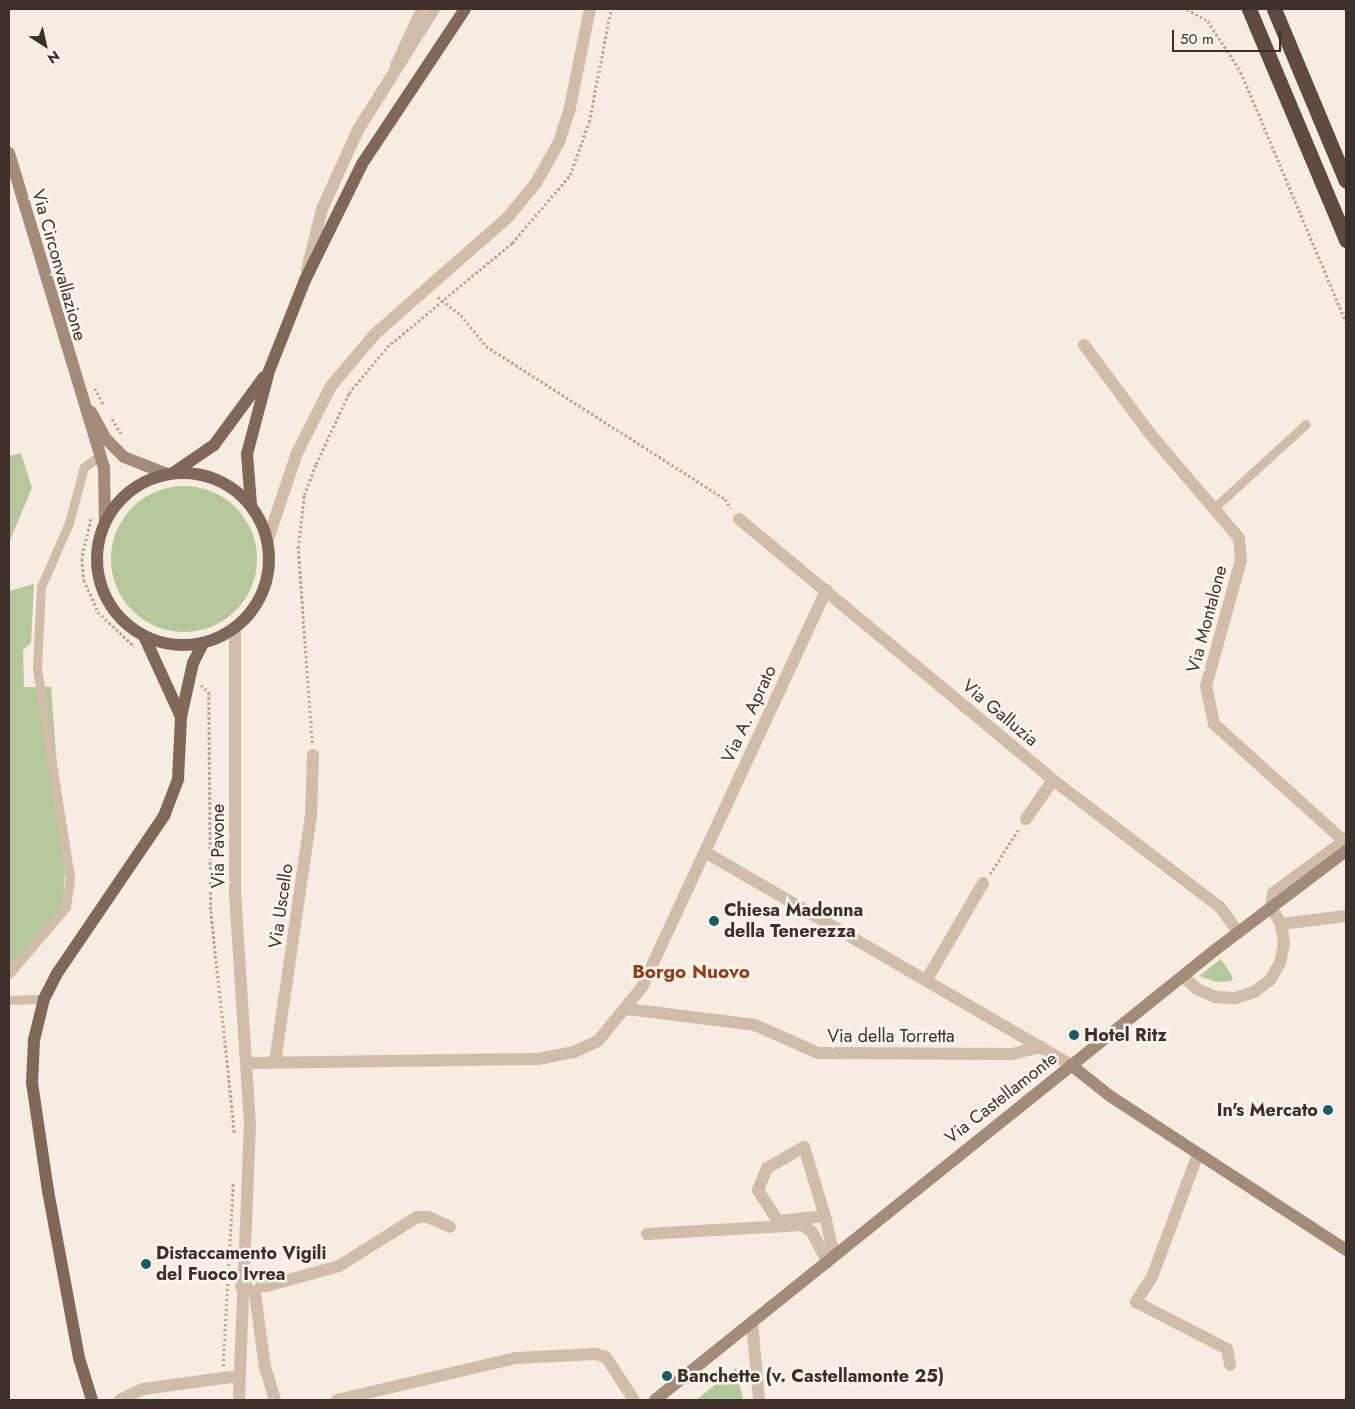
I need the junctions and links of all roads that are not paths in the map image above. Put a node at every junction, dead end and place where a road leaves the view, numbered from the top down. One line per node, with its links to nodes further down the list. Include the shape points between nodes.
1 (420, 9): 7 (lane)
2 (434, 9): 7 (street)
3 (465, 9): 11 (main road, via 362,164)
4 (590, 9): 22 (street, via 569,112 559,142 536,183 508,217 375,334 331,386 297,453)
5 (1249, 9): 10 (highway)
6 (1274, 9): 9 (highway)
7 (385, 87): 11 (street, via 358,130 322,209)
8 (9, 153): 14 (main road, Via Circonvallazione)
9 (1346, 180)
10 (1346, 240)
11 (305, 280): 13 (main road)
12 (1084, 345): 19 (street, Via Montalone, via 1151,435)
13 (268, 371): 17 (main road, via 214,445); 18 (main road, via 247,454)
14 (76, 386): 16 (main road); 17 (main road, via 106,438 124,457)
15 (1306, 424): 19 (lane)
16 (100, 456): 21 (main road, via 108,490); 38 (lane, via 84,468 69,523 41,587 37,668 70,877 66,908)
17 (170, 474): 18 (main road, via 200,474 226,483); 21 (main road, via 142,483 119,501)
18 (251, 504): 22 (main road)
19 (1215, 507): 31 (street, Via Montalone, via 1239,538 1241,560 1206,686 1214,724)
20 (739, 519): 23 (street, Via Galluzia)
21 (105, 523): 25 (main road, via 97,553 99,580 113,610)
22 (268, 539): 24 (main road, via 269,565 260,599)
23 (826, 590): 29 (street, Via Galluzia); 32 (street, Via A. Aprato)
24 (235, 629): 26 (main road); 46 (street, Via Pavone, via 239,968)
25 (144, 636): 26 (main road, via 174,645); 27 (main road)
26 (203, 643): 27 (main road, via 193,663)
27 (181, 717): 41 (main road, via 178,779 164,816)
28 (313, 755): 45 (street, Via Uscello, via 313,800)
29 (1053, 780): 30 (street); 37 (street, Via Galluzia, via 1220,907)
30 (1026, 819)
31 (1345, 846): 34 (main road, Via Castellamonte)
32 (705, 852): 40 (street, Via della Torretta); 43 (street, Via A. Aprato, via 642,987)
33 (983, 883): 40 (street)
34 (1271, 906): 36 (street); 37 (main road, Via Castellamonte)
35 (1346, 916): 36 (street)
36 (1281, 924): 39 (street, via 1284,944 1280,963 1254,992 1215,997 1197,989)
37 (1238, 932): 39 (main road, Via Castellamonte)
38 (9, 974)
39 (1183, 976): 47 (main road, Via Castellamonte)
40 (927, 979): 44 (street, Via della Torretta)
41 (44, 999): 42 (lane); 58 (main road, via 34,1040 32,1083 79,1358)
42 (9, 1000)
43 (627, 1009): 44 (street, Via della Torretta, via 755,1025 818,1053 1012,1054); 45 (street, via 598,1041 574,1052 538,1059)
44 (1042, 1047): 47 (street, Via della Torretta)
45 (275, 1062): 46 (street)
46 (247, 1063): 54 (street, Via Pavone)
47 (1071, 1065): 48 (main road, Via della Torretta); 53 (main road, Via Castellamonte)
48 (1198, 1154): 52 (main road, Via della Torretta); 56 (street, via 1152,1277 1136,1302 1227,1350)
49 (825, 1216): 49 (street, via 804,1147 767,1168 758,1190 778,1221); 53 (street)
50 (450, 1227): 54 (street, via 428,1217 417,1217 340,1266)
51 (647, 1234): 53 (street, via 802,1225 812,1232)
52 (1346, 1250)
53 (830, 1259): 55 (main road, Via Castellamonte)
54 (247, 1286): 57 (street, Via Pavone); 61 (street)
55 (752, 1322): 64 (main road, Via Castellamonte); 65 (street)
56 (1230, 1365)
57 (238, 1376): 59 (street, via 143,1389); 60 (street, Via Pavone)
58 (92, 1400)
59 (120, 1400)
60 (239, 1400)
61 (275, 1400)
62 (337, 1400): 63 (street, via 516,1358 596,1354 606,1357)
63 (634, 1400)
64 (656, 1400)
65 (759, 1400)

